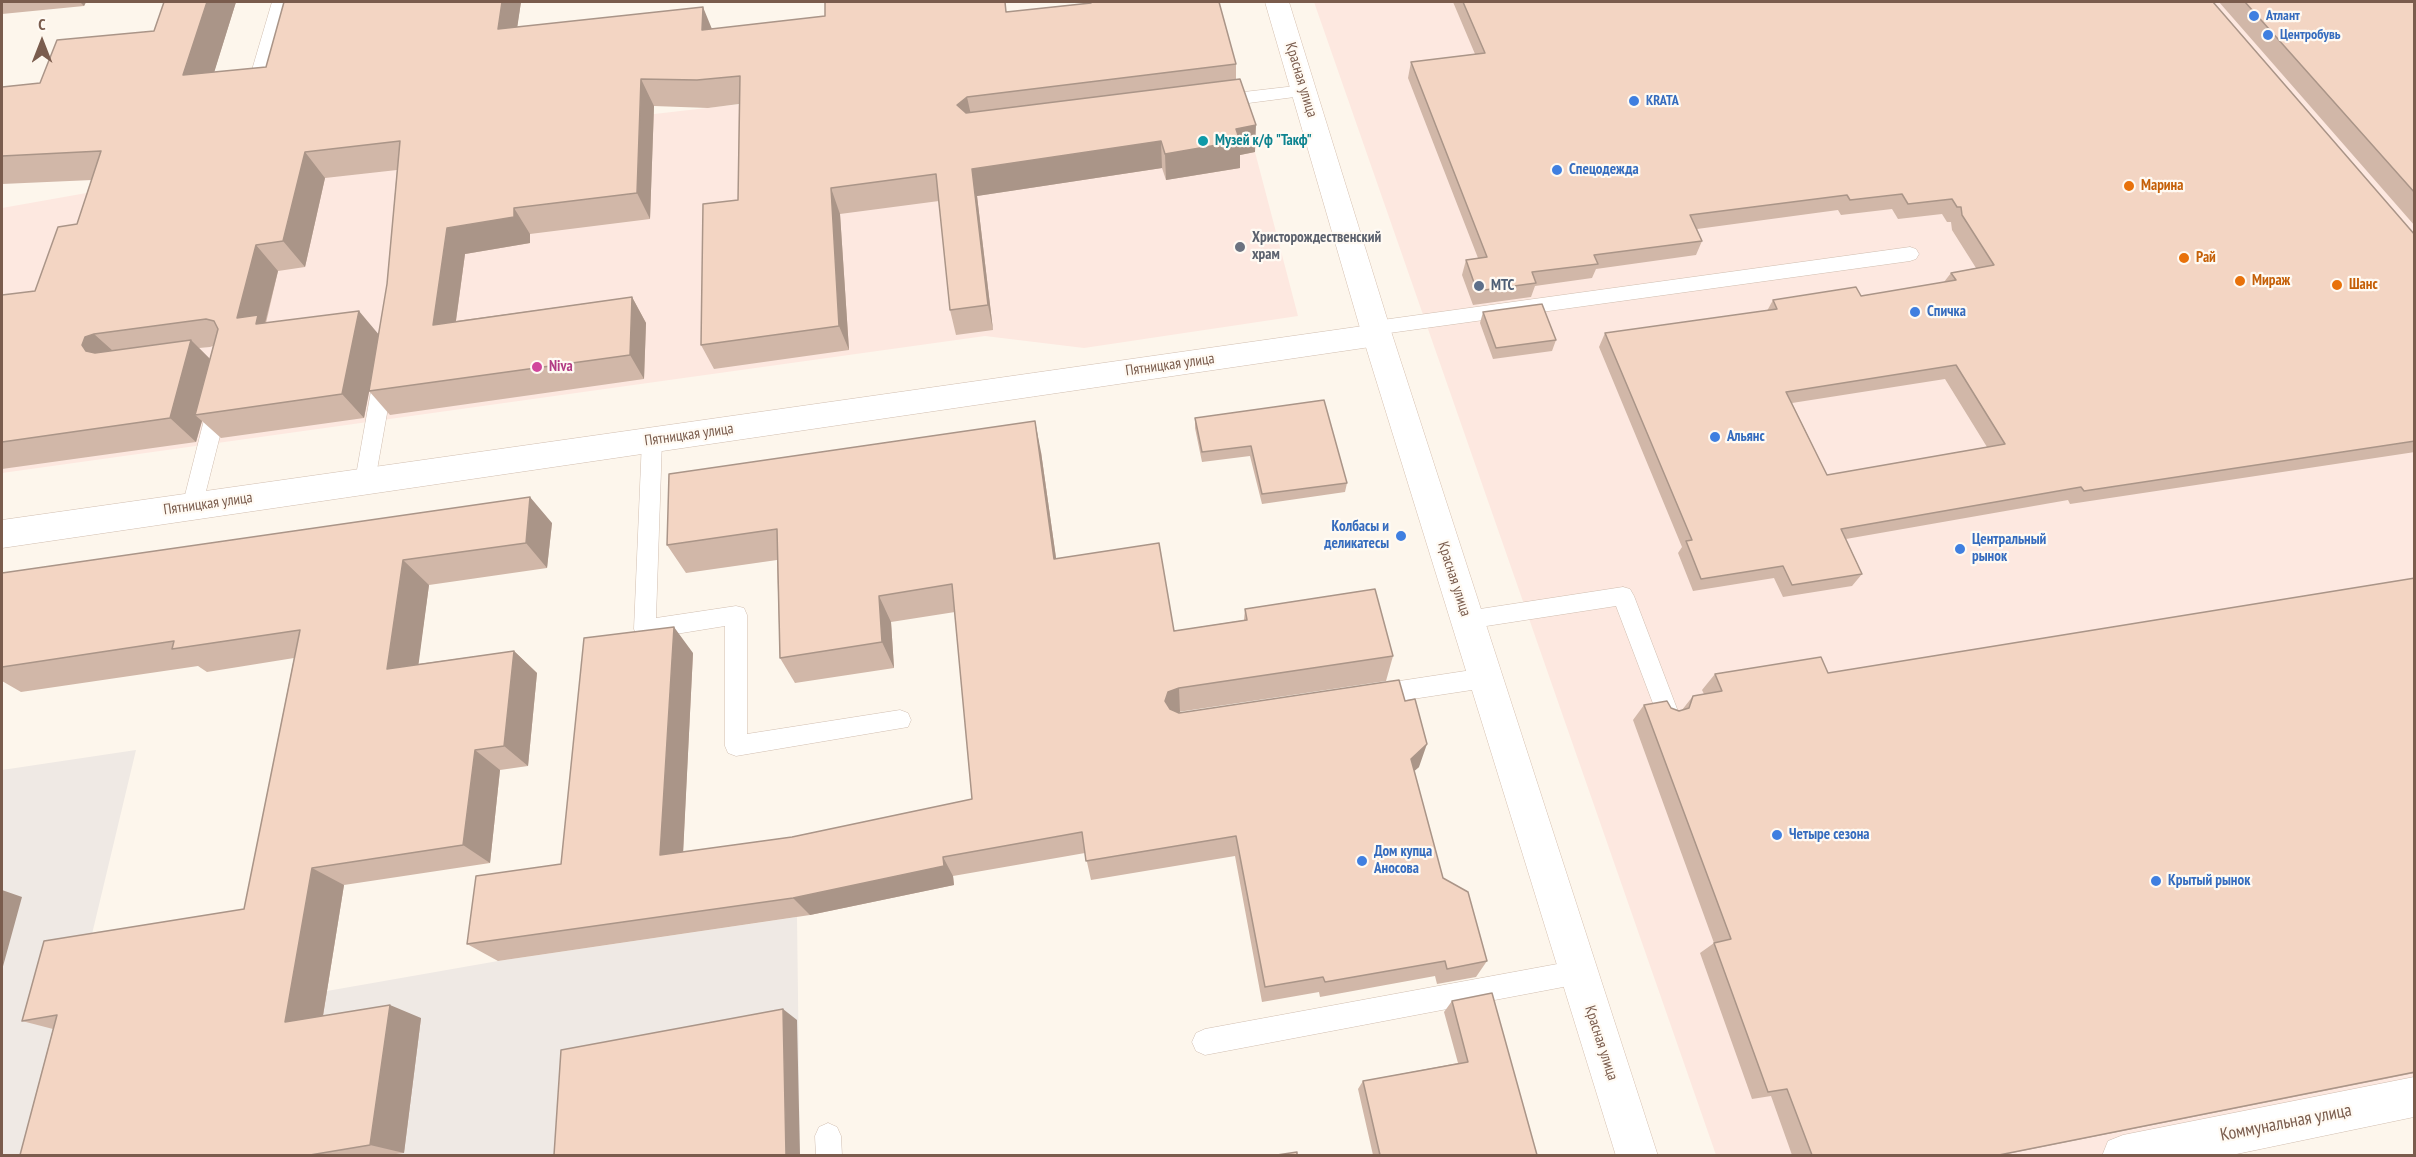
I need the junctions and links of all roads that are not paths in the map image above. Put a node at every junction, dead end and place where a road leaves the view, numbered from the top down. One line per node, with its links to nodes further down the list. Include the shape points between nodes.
1 (280, 2): 3 (lane)
2 (1277, 2): 4 (street, Красная улица)
3 (257, 80)
4 (1304, 91): 5 (lane); 7 (street, Красная улица)
5 (1203, 103)
6 (1910, 255): 7 (lane)
7 (1376, 332): 10 (street, Пятницкая улица); 14 (street, Красная улица)
8 (387, 355): 11 (lane)
9 (223, 385): 12 (lane)
10 (652, 440): 11 (street, Пятницкая улица); 18 (lane, via 645,629 735,615 736,746)
11 (365, 482): 12 (street, Пятницкая улица)
12 (192, 507): 13 (street, Пятницкая улица)
13 (2, 534)
14 (1467, 620): 15 (street, Красная улица); 17 (lane, via 1623,596)
15 (1485, 678): 16 (lane); 19 (street, Красная улица)
16 (1353, 698)
17 (1668, 714)
18 (900, 720)
19 (1579, 972): 20 (lane); 22 (street, Красная улица)
20 (1205, 1042)
21 (2415, 1097): 23 (street, Коммунальная улица)
22 (1637, 1155)
23 (2123, 1155)

